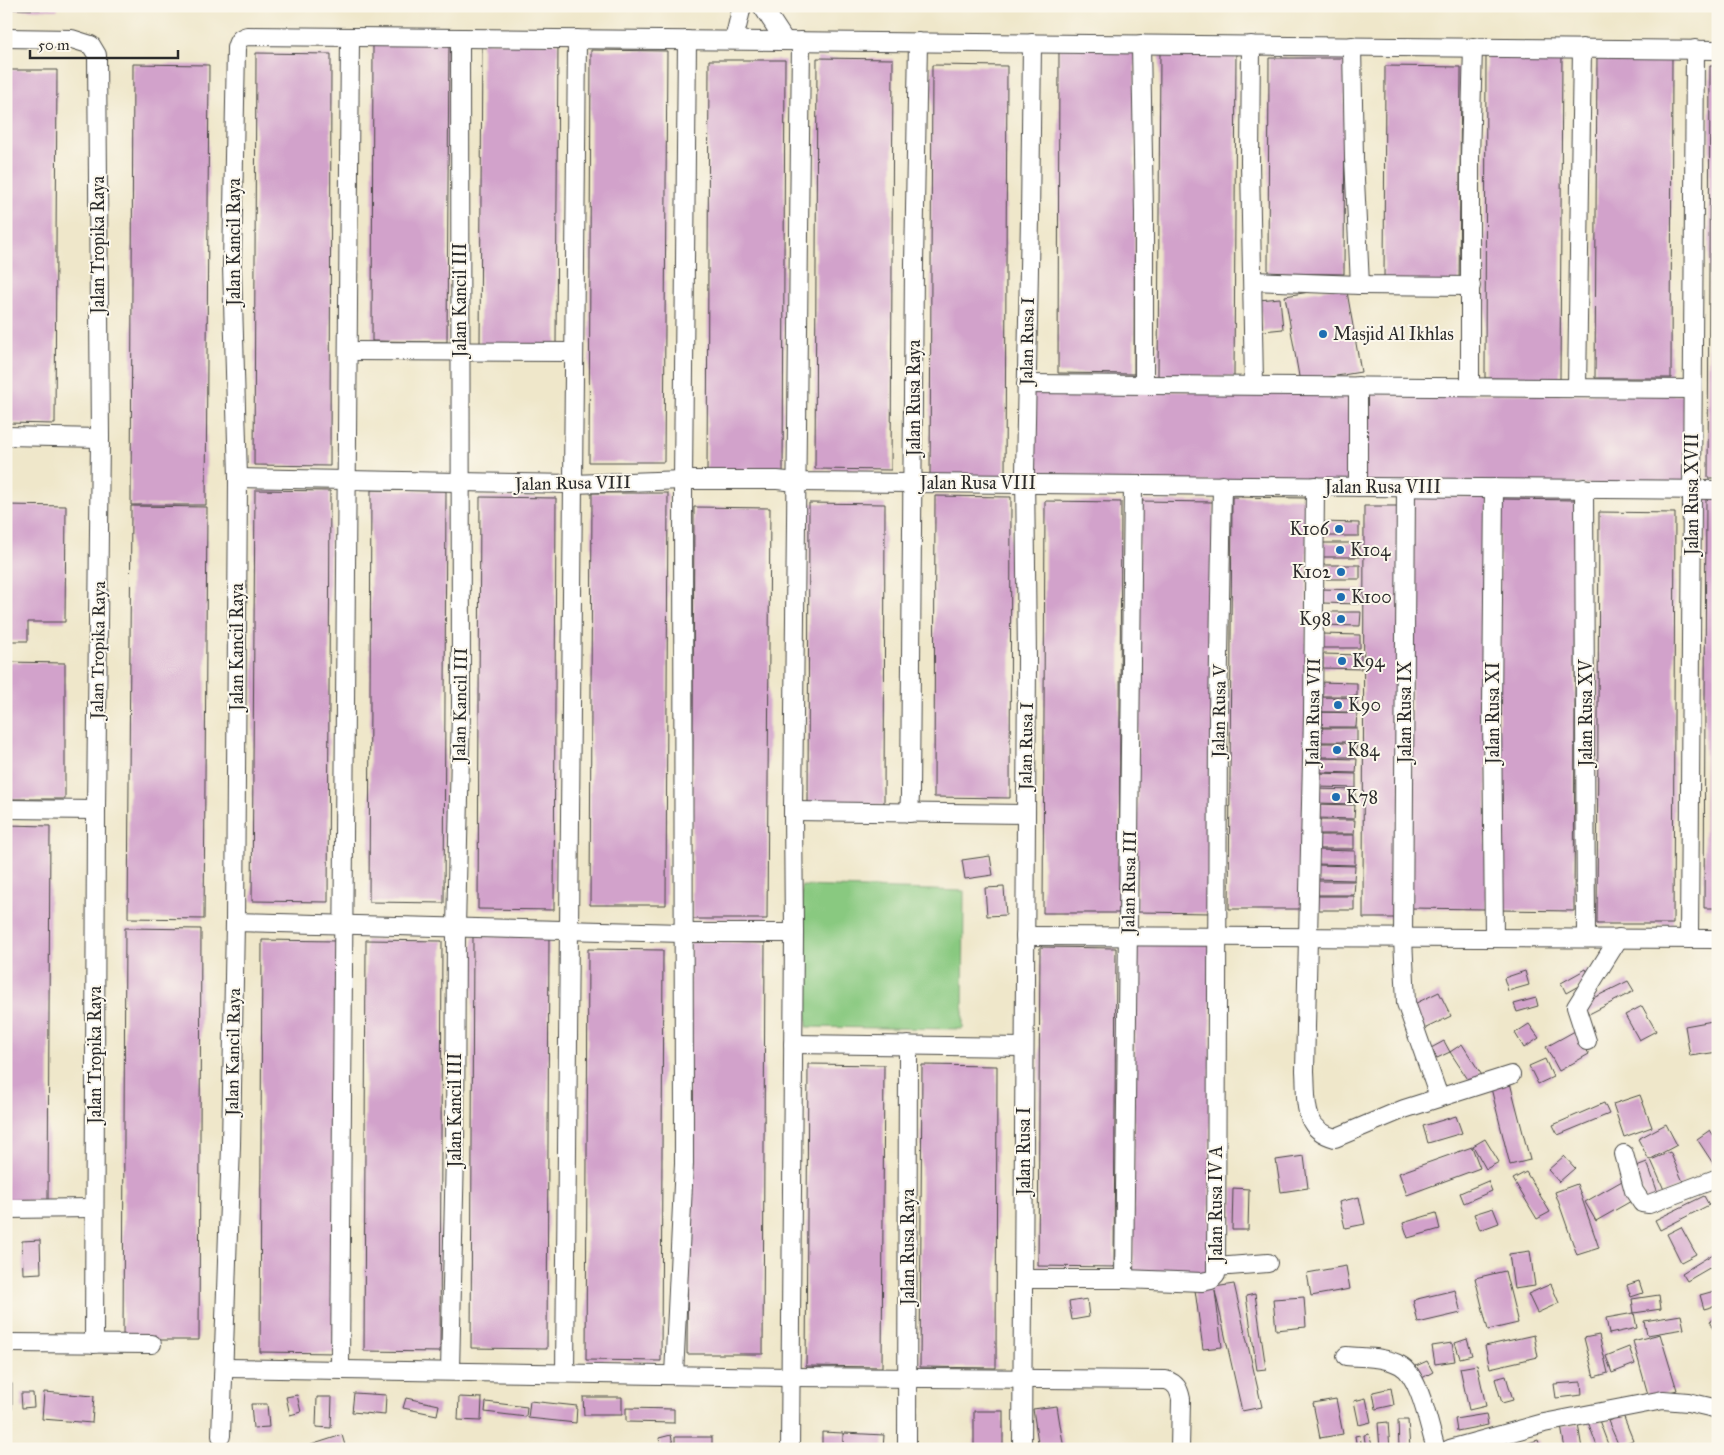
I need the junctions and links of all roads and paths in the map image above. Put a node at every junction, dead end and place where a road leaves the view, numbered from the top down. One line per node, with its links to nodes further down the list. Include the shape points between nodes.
1 (742, 6): 8 (street)
2 (762, 6): 9 (street)
3 (350, 37): 5 (street); 22 (street); 34 (street, Jalan Kancil Raya, via 247,36 237,42 232,266)
4 (6, 38): 33 (street, Jalan Tropika Raya, via 72,39 92,45 97,55)
5 (460, 38): 6 (street); 23 (street, Jalan Kancil III)
6 (577, 39): 7 (street); 24 (street)
7 (687, 40): 8 (street); 36 (street)
8 (734, 40): 9 (street)
9 (793, 41): 10 (street); 38 (street)
10 (918, 42): 11 (street); 39 (street, Jalan Rusa Raya)
11 (1032, 43): 12 (street); 25 (street, Jalan Rusa I)
12 (1141, 44): 13 (street); 26 (street)
13 (1251, 45): 14 (street); 19 (street)
14 (1352, 46): 15 (street); 20 (street)
15 (1473, 47): 16 (street); 21 (street)
16 (1582, 48): 17 (street); 30 (street)
17 (1695, 49): 18 (street); 31 (street, Jalan Rusa XVII)
18 (1718, 50)
19 (1252, 281): 20 (street); 27 (street)
20 (1360, 285): 21 (street)
21 (1471, 286): 29 (street)
22 (348, 351): 23 (street); 35 (street)
23 (461, 351): 24 (street); 37 (street, Jalan Kancil III)
24 (574, 352): 40 (street)
25 (1026, 384): 26 (street); 41 (street, Jalan Rusa I)
26 (1144, 384): 27 (street)
27 (1254, 385): 28 (street)
28 (1358, 386): 29 (street); 45 (street)
29 (1470, 387): 30 (street)
30 (1577, 388): 31 (street)
31 (1692, 389): 49 (street, Jalan Rusa XVII)
32 (6, 436): 33 (street)
33 (100, 438): 52 (street, Jalan Tropika Raya)
34 (238, 478): 35 (street, Jalan Rusa VIII); 56 (street, Jalan Kancil Raya)
35 (347, 480): 37 (street, Jalan Rusa VIII); 57 (street)
36 (683, 480): 38 (street, Jalan Rusa VIII); 40 (street, Jalan Rusa VIII); 60 (street)
37 (460, 482): 40 (street, Jalan Rusa VIII); 58 (street, Jalan Kancil III, via 461,710)
38 (797, 482): 39 (street, Jalan Rusa VIII); 53 (street)
39 (913, 483): 41 (street, Jalan Rusa VIII); 54 (street, Jalan Rusa Raya)
40 (573, 484): 59 (street)
41 (1025, 484): 42 (street, Jalan Rusa VIII); 55 (street, Jalan Rusa I)
42 (1133, 484): 43 (street, Jalan Rusa VIII); 63 (street, Jalan Rusa III)
43 (1222, 486): 44 (street, Jalan Rusa VIII); 64 (street, Jalan Rusa V)
44 (1315, 486): 45 (street, Jalan Rusa VIII); 65 (street, Jalan Rusa VII)
45 (1358, 486): 46 (street, Jalan Rusa VIII)
46 (1406, 487): 47 (street, Jalan Rusa VIII); 66 (street, Jalan Rusa IX)
47 (1494, 488): 48 (street, Jalan Rusa VIII); 67 (street, Jalan Rusa XI)
48 (1584, 488): 49 (street, Jalan Rusa VIII); 68 (street, Jalan Rusa XV)
49 (1692, 490): 50 (street, Jalan Rusa VIII); 70 (street, Jalan Rusa XVII)
50 (1718, 490)
51 (6, 809): 52 (street)
52 (96, 810): 80 (street, Jalan Tropika Raya)
53 (793, 811): 54 (street); 61 (street)
54 (908, 813): 55 (street)
55 (1026, 814): 62 (street, Jalan Rusa I)
56 (235, 922): 57 (street); 90 (street, Jalan Kancil Raya)
57 (343, 926): 58 (street); 91 (street)
58 (456, 928): 59 (street); 92 (street, Jalan Kancil III)
59 (569, 929): 60 (street); 93 (street)
60 (683, 933): 61 (street); 94 (street, via 684,1163)
61 (794, 933): 73 (street)
62 (1025, 936): 63 (street); 75 (street, Jalan Rusa I)
63 (1128, 937): 64 (street); 84 (street, Jalan Rusa III)
64 (1217, 937): 65 (street); 83 (street, Jalan Rusa IV A)
65 (1309, 937): 66 (street); 77 (street, Jalan Rusa VII, via 1306,1071 1308,1116 1313,1125 1324,1135 1335,1138)
66 (1402, 938): 67 (street); 77 (street, Jalan Rusa IX, via 1406,1003)
67 (1494, 938): 68 (street)
68 (1586, 938): 69 (street)
69 (1619, 938): 70 (street); 72 (street, via 1576,1007)
70 (1689, 938): 71 (street)
71 (1718, 939)
72 (1587, 1041)
73 (793, 1044): 74 (street); 95 (street)
74 (908, 1045): 75 (street); 96 (street, Jalan Rusa Raya)
75 (1024, 1047): 85 (street, Jalan Rusa I)
76 (1511, 1075): 77 (street)
77 (1439, 1097)
78 (1624, 1154): 79 (street, via 1634,1191 1642,1203 1649,1204)
79 (1718, 1178)
80 (94, 1208): 81 (street); 87 (street, Jalan Tropika Raya)
81 (6, 1209)
82 (1268, 1263): 83 (street)
83 (1216, 1267): 84 (street, Jalan Rusa IV A, via 1216,1275 1202,1282)
84 (1124, 1278): 85 (street, Jalan Rusa IV A)
85 (1023, 1279): 97 (street, Jalan Rusa I)
86 (6, 1343): 87 (street)
87 (94, 1344): 88 (street)
88 (152, 1344)
89 (1346, 1356): 104 (street, via 1384,1359 1400,1364 1409,1372 1417,1384)
90 (224, 1368): 91 (street); 99 (street, Jalan Kancil Raya)
91 (340, 1370): 92 (street)
92 (450, 1372): 93 (street)
93 (565, 1373): 94 (street)
94 (674, 1375): 95 (street)
95 (790, 1377): 96 (street); 100 (street)
96 (908, 1378): 97 (street); 101 (street, Jalan Rusa Raya)
97 (1022, 1379): 102 (street, Jalan Rusa I); 103 (street, via 1172,1382 1181,1399)
98 (1718, 1408): 105 (street, via 1663,1400 1544,1423)
99 (221, 1436)
100 (790, 1449)
101 (907, 1449)
102 (1022, 1449)
103 (1180, 1449)
104 (1436, 1449)
105 (1450, 1449)

